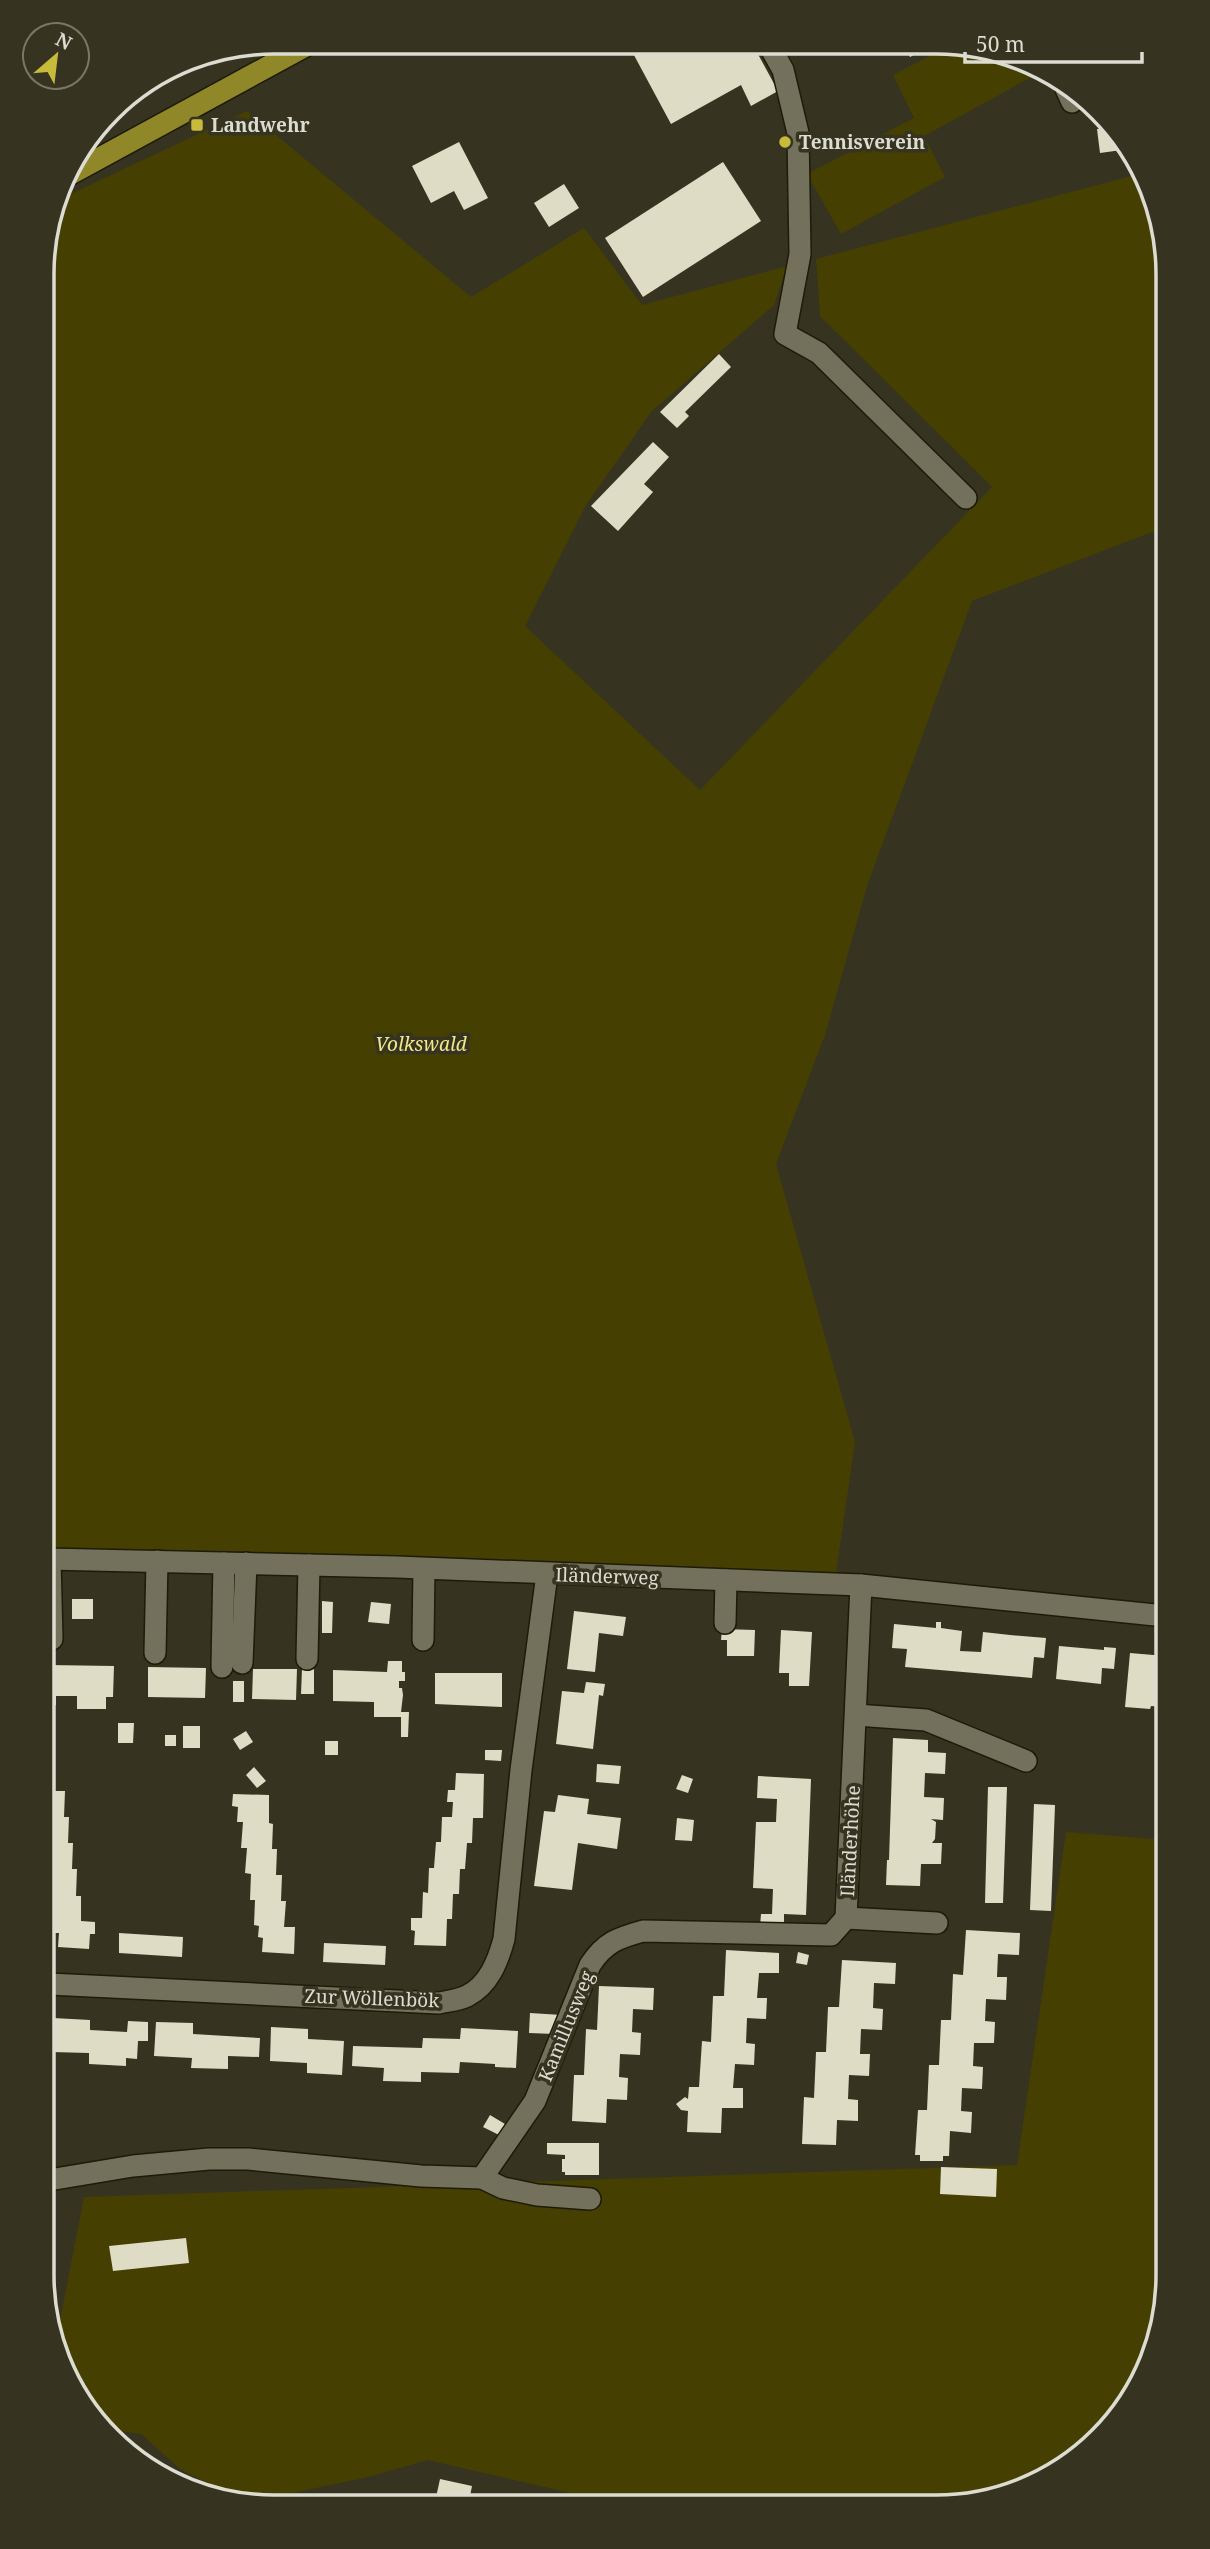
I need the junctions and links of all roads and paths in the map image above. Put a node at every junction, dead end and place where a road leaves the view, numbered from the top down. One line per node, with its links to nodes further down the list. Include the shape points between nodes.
1 (291, 54): 3 (main road)
2 (774, 54): 4 (street, via 783,70 798,134 800,254 785,334 819,353)
3 (82, 168)
4 (966, 498)
5 (54, 1559): 6 (street, Iländerweg)
6 (157, 1561): 7 (street, Iländerweg); 17 (street)
7 (224, 1563): 8 (street, Iländerweg); 8 (street, via 232,1665)
8 (246, 1563): 9 (street, Iländerweg)
9 (309, 1565): 10 (street, Iländerweg); 18 (street)
10 (424, 1569): 11 (street, Iländerweg); 16 (street)
11 (547, 1574): 12 (street, Iländerweg); 23 (street, Zur Wöllenbök, via 504,1939 486,1981 468,1996 439,2003)
12 (726, 1580): 13 (street, Iländerweg); 15 (street)
13 (862, 1585): 14 (street, Iländerweg); 19 (street, Iländerhöhe)
14 (1155, 1615)
15 (725, 1623)
16 (423, 1640)
17 (155, 1653)
18 (307, 1659)
19 (856, 1715): 20 (street, via 926,1720); 21 (street, Iländerhöhe)
20 (1026, 1761)
21 (846, 1918): 22 (street, Iländerhöhe); 24 (street, Kamillusweg, via 831,1935 643,1931 601,1948 535,2101)
22 (937, 1923)
23 (54, 1984)
24 (482, 2178): 25 (street, via 235,2159 133,2166); 26 (street, via 537,2195)
25 (54, 2179)
26 (590, 2199)

